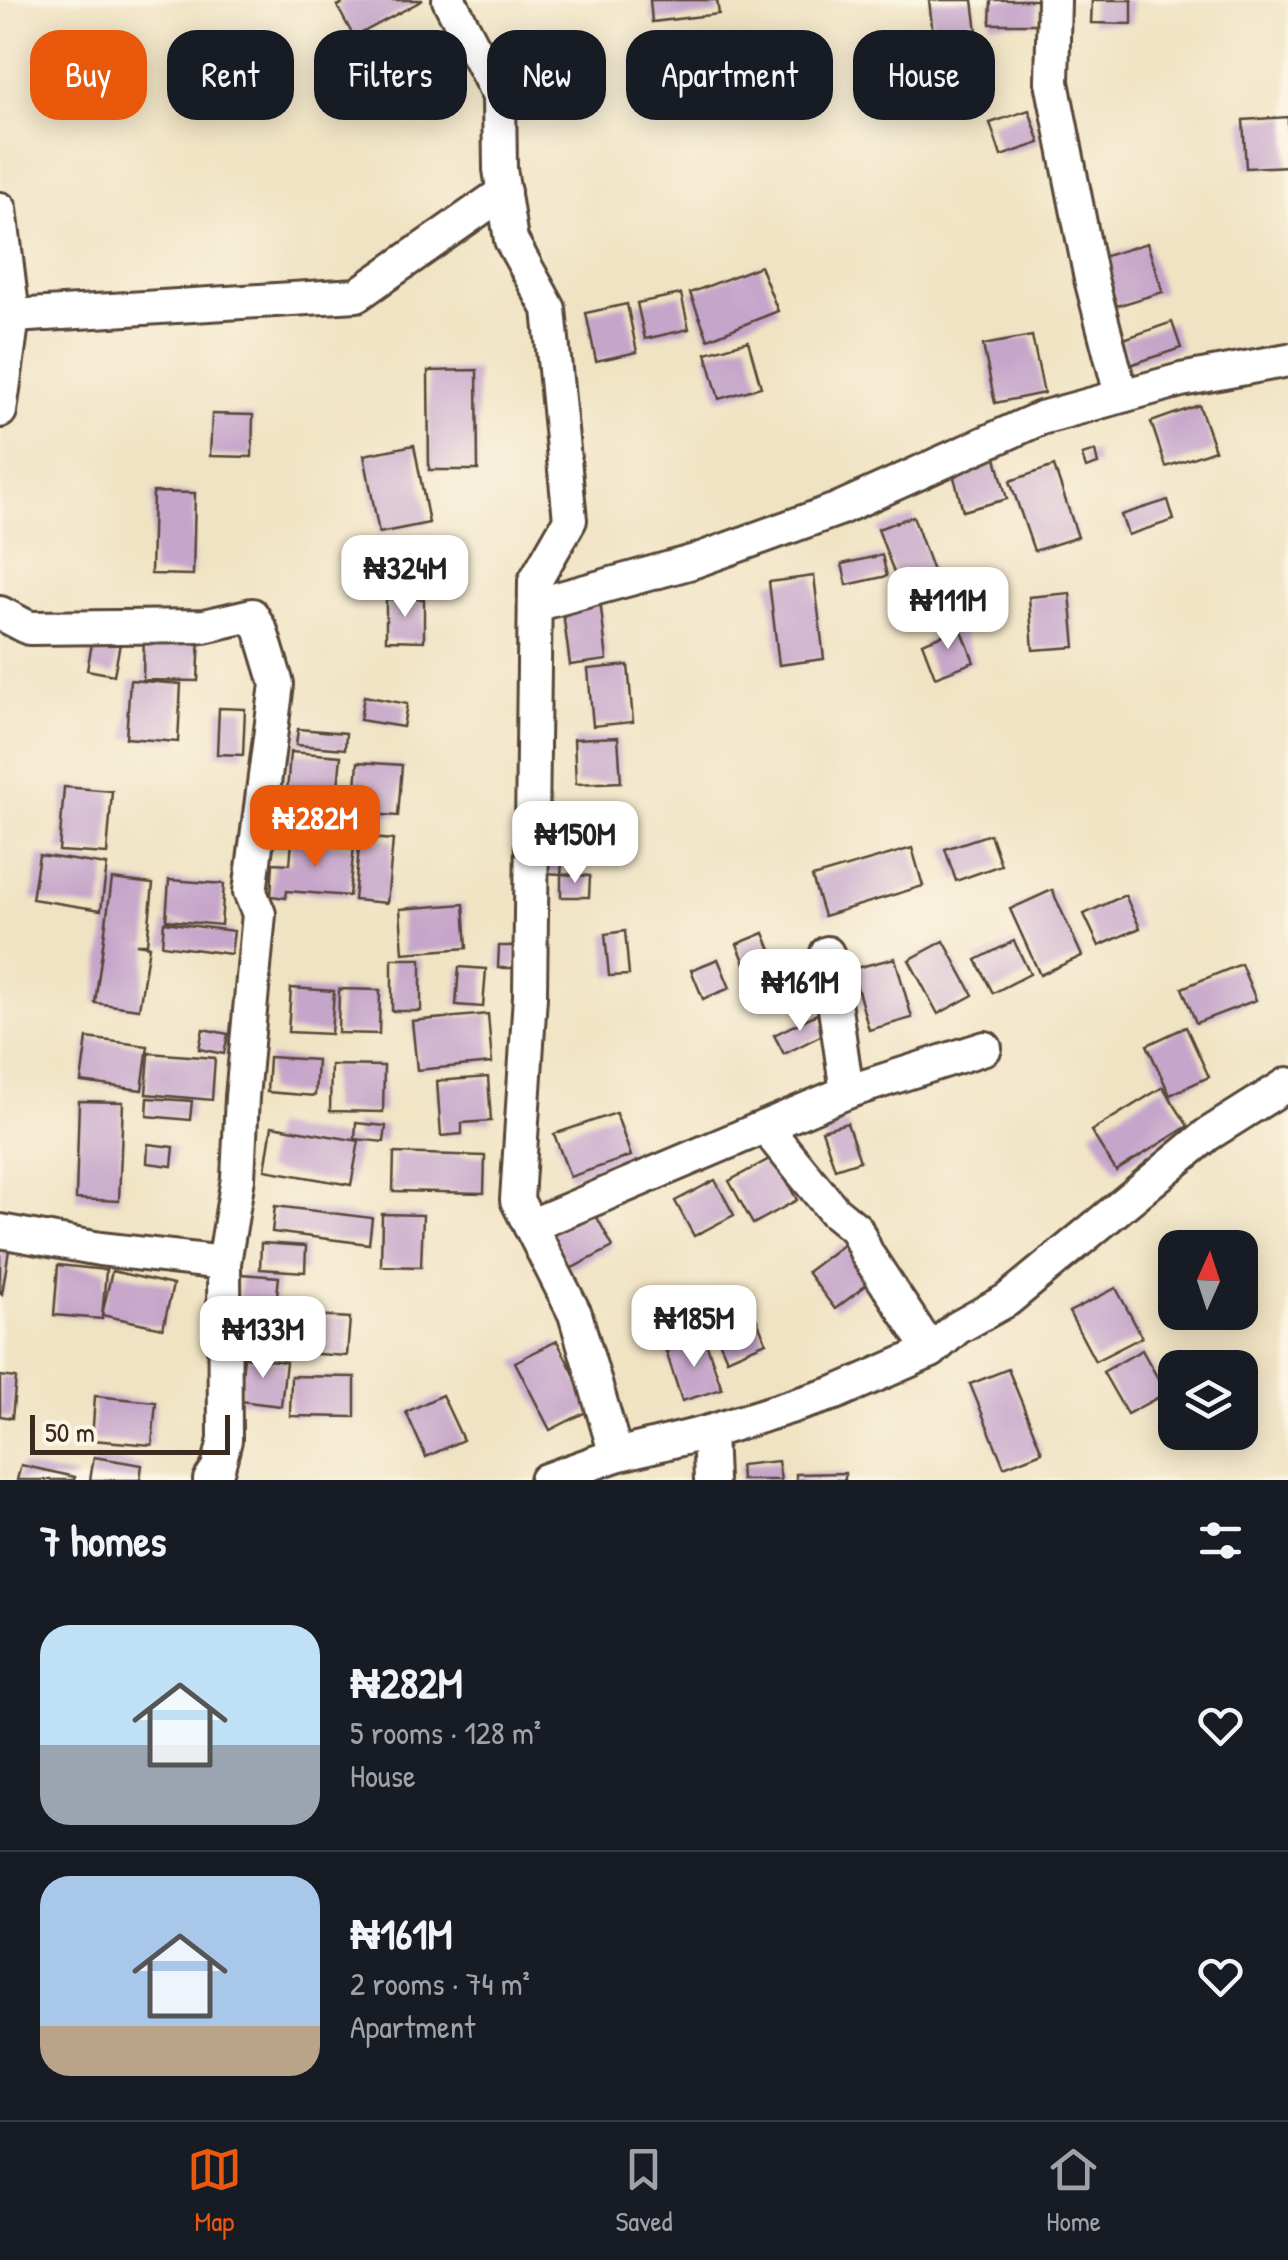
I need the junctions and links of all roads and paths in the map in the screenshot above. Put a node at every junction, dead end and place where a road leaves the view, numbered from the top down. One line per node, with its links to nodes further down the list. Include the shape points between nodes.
1 (448, 0): 3 (street, via 498,96)
2 (1054, 0): 7 (street, via 1052,82 1063,146)
3 (504, 192): 5 (street, via 357,295); 9 (street, via 511,240 549,309 570,520 535,581)
4 (0, 209): 5 (street)
5 (8, 328): 8 (street)
6 (1288, 360): 7 (street)
7 (1124, 395): 9 (street, via 1042,418 836,510 692,562)
8 (0, 411)
9 (535, 605): 16 (street, via 530,996 517,1200)
10 (0, 613): 18 (street, via 28,628 204,626 252,615 261,631 278,684 250,892 259,914 238,1178)
11 (827, 953): 14 (street)
12 (986, 1048): 14 (street)
13 (1288, 1084): 19 (street, via 1208,1135 1007,1300)
14 (847, 1092): 15 (street)
15 (765, 1127): 16 (street); 19 (street, via 856,1229)
16 (530, 1226): 21 (street, via 575,1314)
17 (0, 1231): 18 (street)
18 (224, 1263): 22 (street, via 224,1440)
19 (930, 1351): 20 (street, via 835,1393)
20 (709, 1432): 21 (street); 24 (street)
21 (616, 1455): 23 (street)
22 (210, 1480)
23 (546, 1480)
24 (711, 1480)

